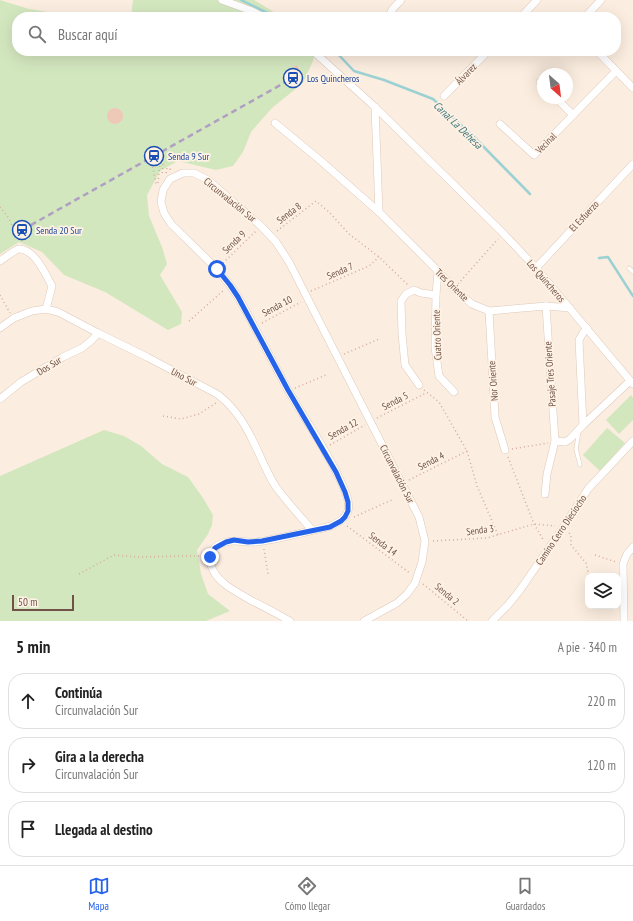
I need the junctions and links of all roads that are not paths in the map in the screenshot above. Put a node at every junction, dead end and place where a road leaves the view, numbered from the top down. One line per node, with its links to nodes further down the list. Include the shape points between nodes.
1 (222, 0): 5 (street)
2 (401, 0): 6 (street)
3 (537, 0): 7 (street)
4 (601, 0): 8 (street)
5 (254, 12)
6 (390, 12)
7 (526, 12)
8 (590, 12)
9 (319, 56): 16 (street, Los Quincheros)
10 (483, 56): 14 (street, Álvarez)
11 (602, 56): 12 (street)
12 (616, 71): 13 (street); 17 (street, Vecinal)
13 (633, 88)
14 (444, 96)
15 (562, 104): 17 (street)
16 (375, 107): 21 (street); 23 (street, Los Quincheros)
17 (573, 115): 19 (street, Vecinal, via 534,155)
18 (275, 123): 21 (street, Tres Oriente)
19 (500, 124)
20 (633, 164): 23 (street, El Esfuerzo)
21 (379, 212): 25 (street, Tres Oriente)
22 (0, 261): 30 (street, via 18,249 26,250 41,264 52,286)
23 (536, 268): 29 (street, Los Quincheros)
24 (629, 268): 26 (lane)
25 (438, 271): 27 (street, Cuatro Oriente); 31 (street, Tres Oriente, via 472,304)
26 (633, 272)
27 (436, 295): 36 (street, via 414,290 406,294 401,301 405,365); 37 (street, Cuatro Oriente, via 439,376)
28 (546, 306): 29 (street); 31 (street); 40 (street, Pasaje Tres Oriente)
29 (570, 308): 33 (street, Los Quincheros)
30 (46, 309): 32 (street, via 14,318); 34 (street, Uno Sur, via 58,312)
31 (488, 311): 42 (street, Nor Oriente, via 495,418)
32 (0, 328)
33 (587, 328): 35 (street, Los Quincheros); 39 (street, via 579,340)
34 (98, 333): 38 (street, Dos Sur, via 82,348 21,382); 45 (street, Uno Sur, via 222,398 243,423 276,487)
35 (632, 382): 39 (street)
36 (419, 385)
37 (454, 392)
38 (0, 398)
39 (581, 427): 40 (street, via 565,442); 43 (lane, via 576,449)
40 (555, 441): 44 (street, Pasaje Tres Oriente)
41 (633, 441): 49 (street, Camino Cerro Dieciocho, via 588,489 526,581)
42 (505, 450)
43 (580, 465)
44 (545, 494)
45 (312, 530): 47 (street, via 262,541 226,542 215,548 210,557 213,571 226,585); 48 (street, Circunvalación Sur, via 330,527 345,517 348,511 345,492 323,448 230,285 164,214 161,202 163,190 170,179 183,174 194,173 208,180 261,226 282,251 419,517 425,541 417,579 410,591 397,603)
46 (633, 547): 50 (street, via 623,564)
47 (290, 621)
48 (364, 621)
49 (492, 621)
50 (624, 621)

